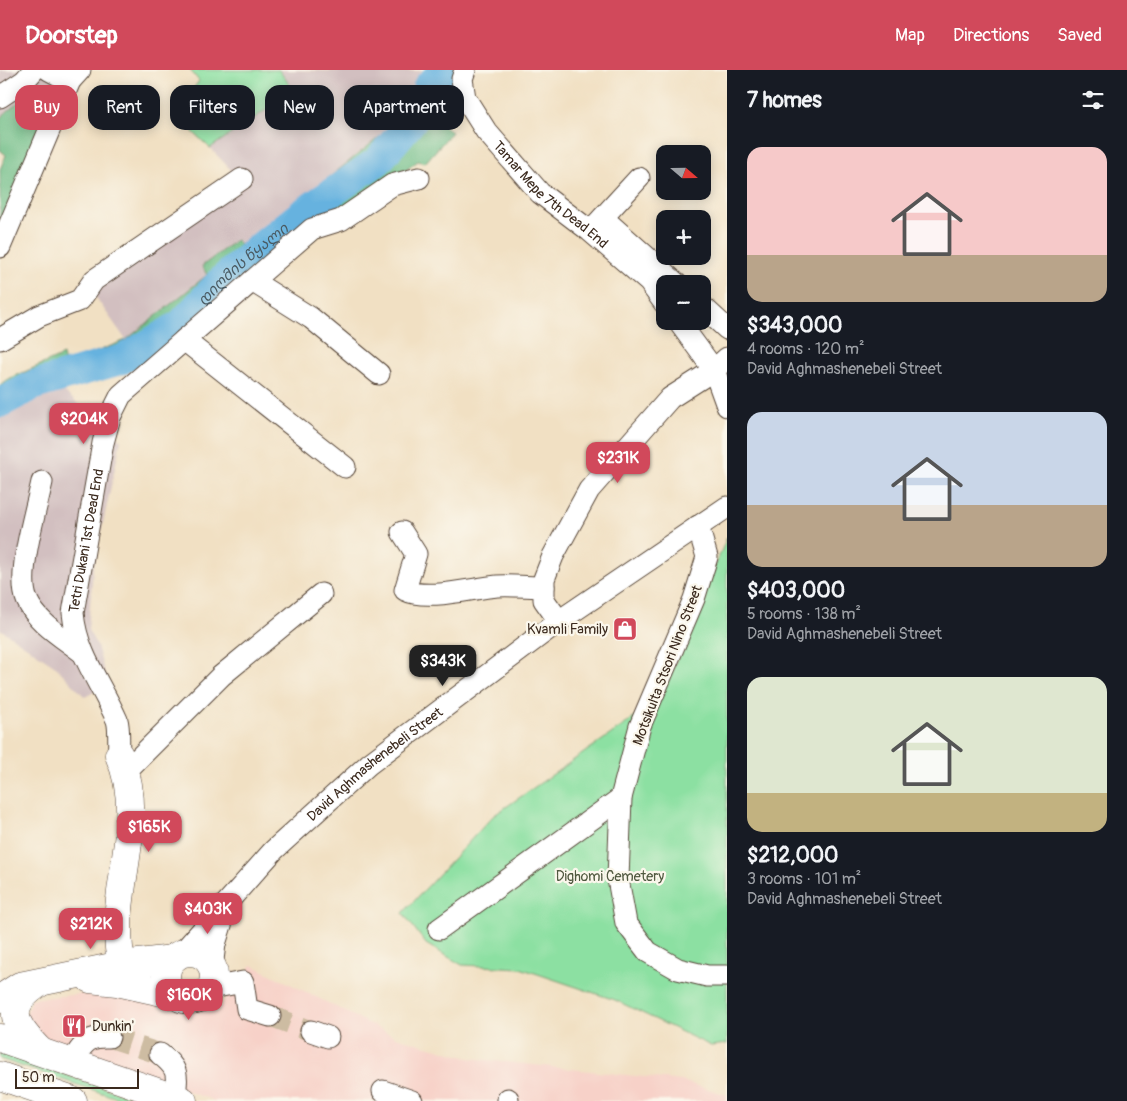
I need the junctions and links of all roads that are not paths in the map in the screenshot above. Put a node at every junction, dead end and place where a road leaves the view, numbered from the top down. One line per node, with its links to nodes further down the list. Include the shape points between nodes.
1 (34, 70): 5 (street, via 24,81)
2 (49, 70): 4 (street)
3 (465, 70): 9 (street, Tamar Mepe 7th Dead End, via 462,79 465,98 486,131 540,193)
4 (75, 76): 10 (street)
5 (0, 96)
6 (419, 178): 12 (street, Tetri Dukani 1st Dead End, via 392,185 341,220 312,229)
7 (639, 178): 9 (street)
8 (242, 179): 17 (street, via 94,280 80,300 39,316)
9 (597, 224): 11 (street); 13 (street, Tamar Mepe 7th Dead End)
10 (0, 248)
11 (665, 275)
12 (252, 281): 18 (street, Tetri Dukani 1st Dead End); 20 (street, via 311,318)
13 (656, 292)
14 (711, 314): 15 (street)
15 (727, 329)
16 (687, 330): 19 (street)
17 (0, 339)
18 (184, 340): 22 (street); 30 (street, Tetri Dukani 1st Dead End, via 121,395 110,416 73,613 74,628)
19 (721, 364): 21 (street); 27 (street, via 670,398 589,490 553,556 544,578)
20 (379, 374)
21 (727, 406)
22 (345, 467)
23 (42, 482): 30 (street, via 26,556 23,583 26,600 48,626)
24 (727, 506): 25 (street, David Aghmashenebeli Street)
25 (698, 526): 29 (street, David Aghmashenebeli Street); 32 (street, Motsikulta Stsori Nino Street, via 707,557 694,599 640,726)
26 (402, 532): 27 (street, via 416,554 405,584 405,590 412,594 500,586)
27 (544, 587): 29 (street, via 544,600)
28 (321, 594): 31 (street)
29 (559, 621): 33 (street, David Aghmashenebeli Street, via 369,764 274,850)
30 (83, 653): 31 (street, Tetri Dukani 1st Dead End, via 118,722)
31 (123, 763): 36 (main road, via 132,818 118,923)
32 (621, 798): 34 (street); 38 (street, Motsikulta Stsori Nino Street, via 618,879 626,923 648,952 678,969 707,976)
33 (231, 897): 35 (street, David Aghmashenebeli Street); 37 (street, David Aghmashenebeli Street, via 220,923)
34 (439, 929)
35 (177, 957): 36 (main road); 37 (main road, via 196,953 203,956); 41 (main road, via 166,974 170,989)
36 (122, 966): 39 (main road)
37 (212, 976): 41 (main road, via 204,995 182,999); 43 (street, via 222,986 243,982 246,1009)
38 (727, 976)
39 (69, 977): 40 (main road); 41 (main road, via 118,982)
40 (42, 982): 42 (main road, via 20,986); 46 (main road, via 20,998 15,1012 18,1026)
41 (176, 995)
42 (0, 999)
43 (270, 1016)
44 (110, 1036): 48 (street, via 95,1036 86,1042)
45 (0, 1038): 46 (main road)
46 (40, 1051): 48 (main road)
47 (160, 1054): 51 (street, via 174,1065)
48 (71, 1062): 51 (main road)
49 (1, 1078): 52 (main road)
50 (383, 1091): 53 (street)
51 (179, 1099)
52 (73, 1101)
53 (412, 1101)

